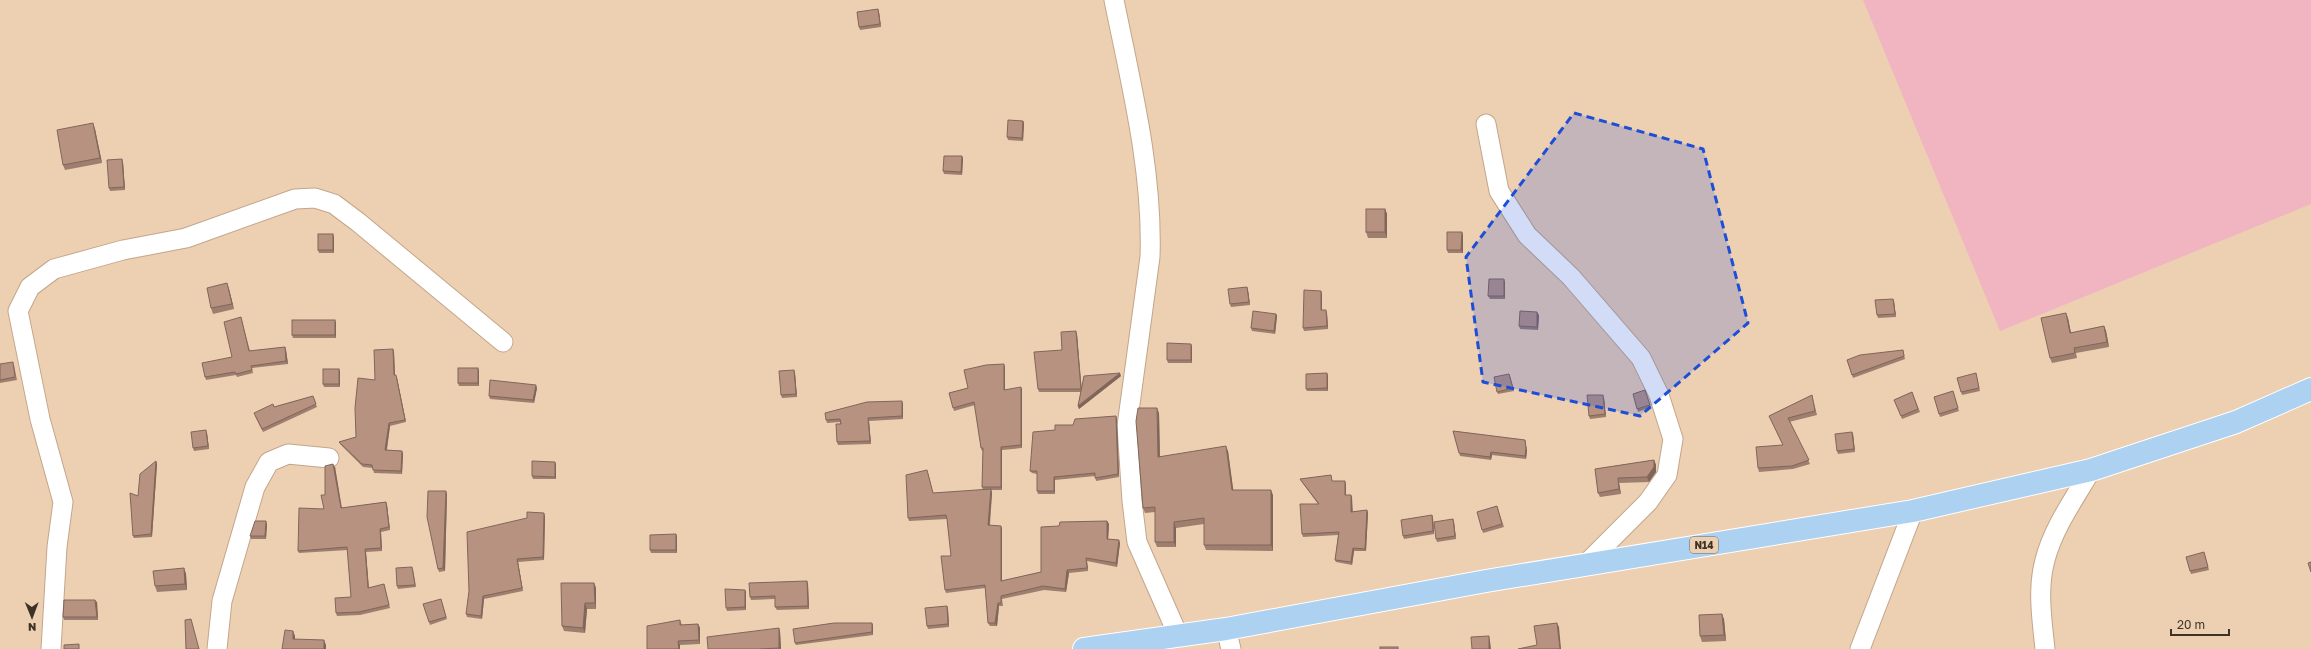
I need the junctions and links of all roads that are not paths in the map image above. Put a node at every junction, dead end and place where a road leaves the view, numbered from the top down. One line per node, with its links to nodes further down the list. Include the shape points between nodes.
1 (1114, 0): 9 (street, via 1140,130 1151,232 1150,257 1127,426 1132,501 1137,542)
2 (1486, 124): 8 (street, via 1499,191 1526,235 1571,278 1641,358 1659,396 1673,439 1667,475 1648,502)
3 (503, 342): 12 (street, via 358,222 334,204 315,198 295,199 186,238 123,250 54,269 30,287 18,311 40,419 63,502 57,547)
4 (2311, 388): 6 (main road, N14, via 2236,422)
5 (328, 458): 13 (street, via 288,454 269,462 255,487 222,601)
6 (2091, 470): 7 (main road, N14); 16 (street, via 2060,523 2044,560 2040,600)
7 (1913, 511): 8 (main road, N14); 15 (street)
8 (1586, 564): 10 (main road, N14, via 1486,580)
9 (1178, 635): 10 (main road, N14); 11 (main road, N14)
10 (1228, 639)
11 (1152, 644): 14 (main road, N14)
12 (51, 649)
13 (217, 649)
14 (1084, 649)
15 (1860, 649)
16 (2045, 649)

